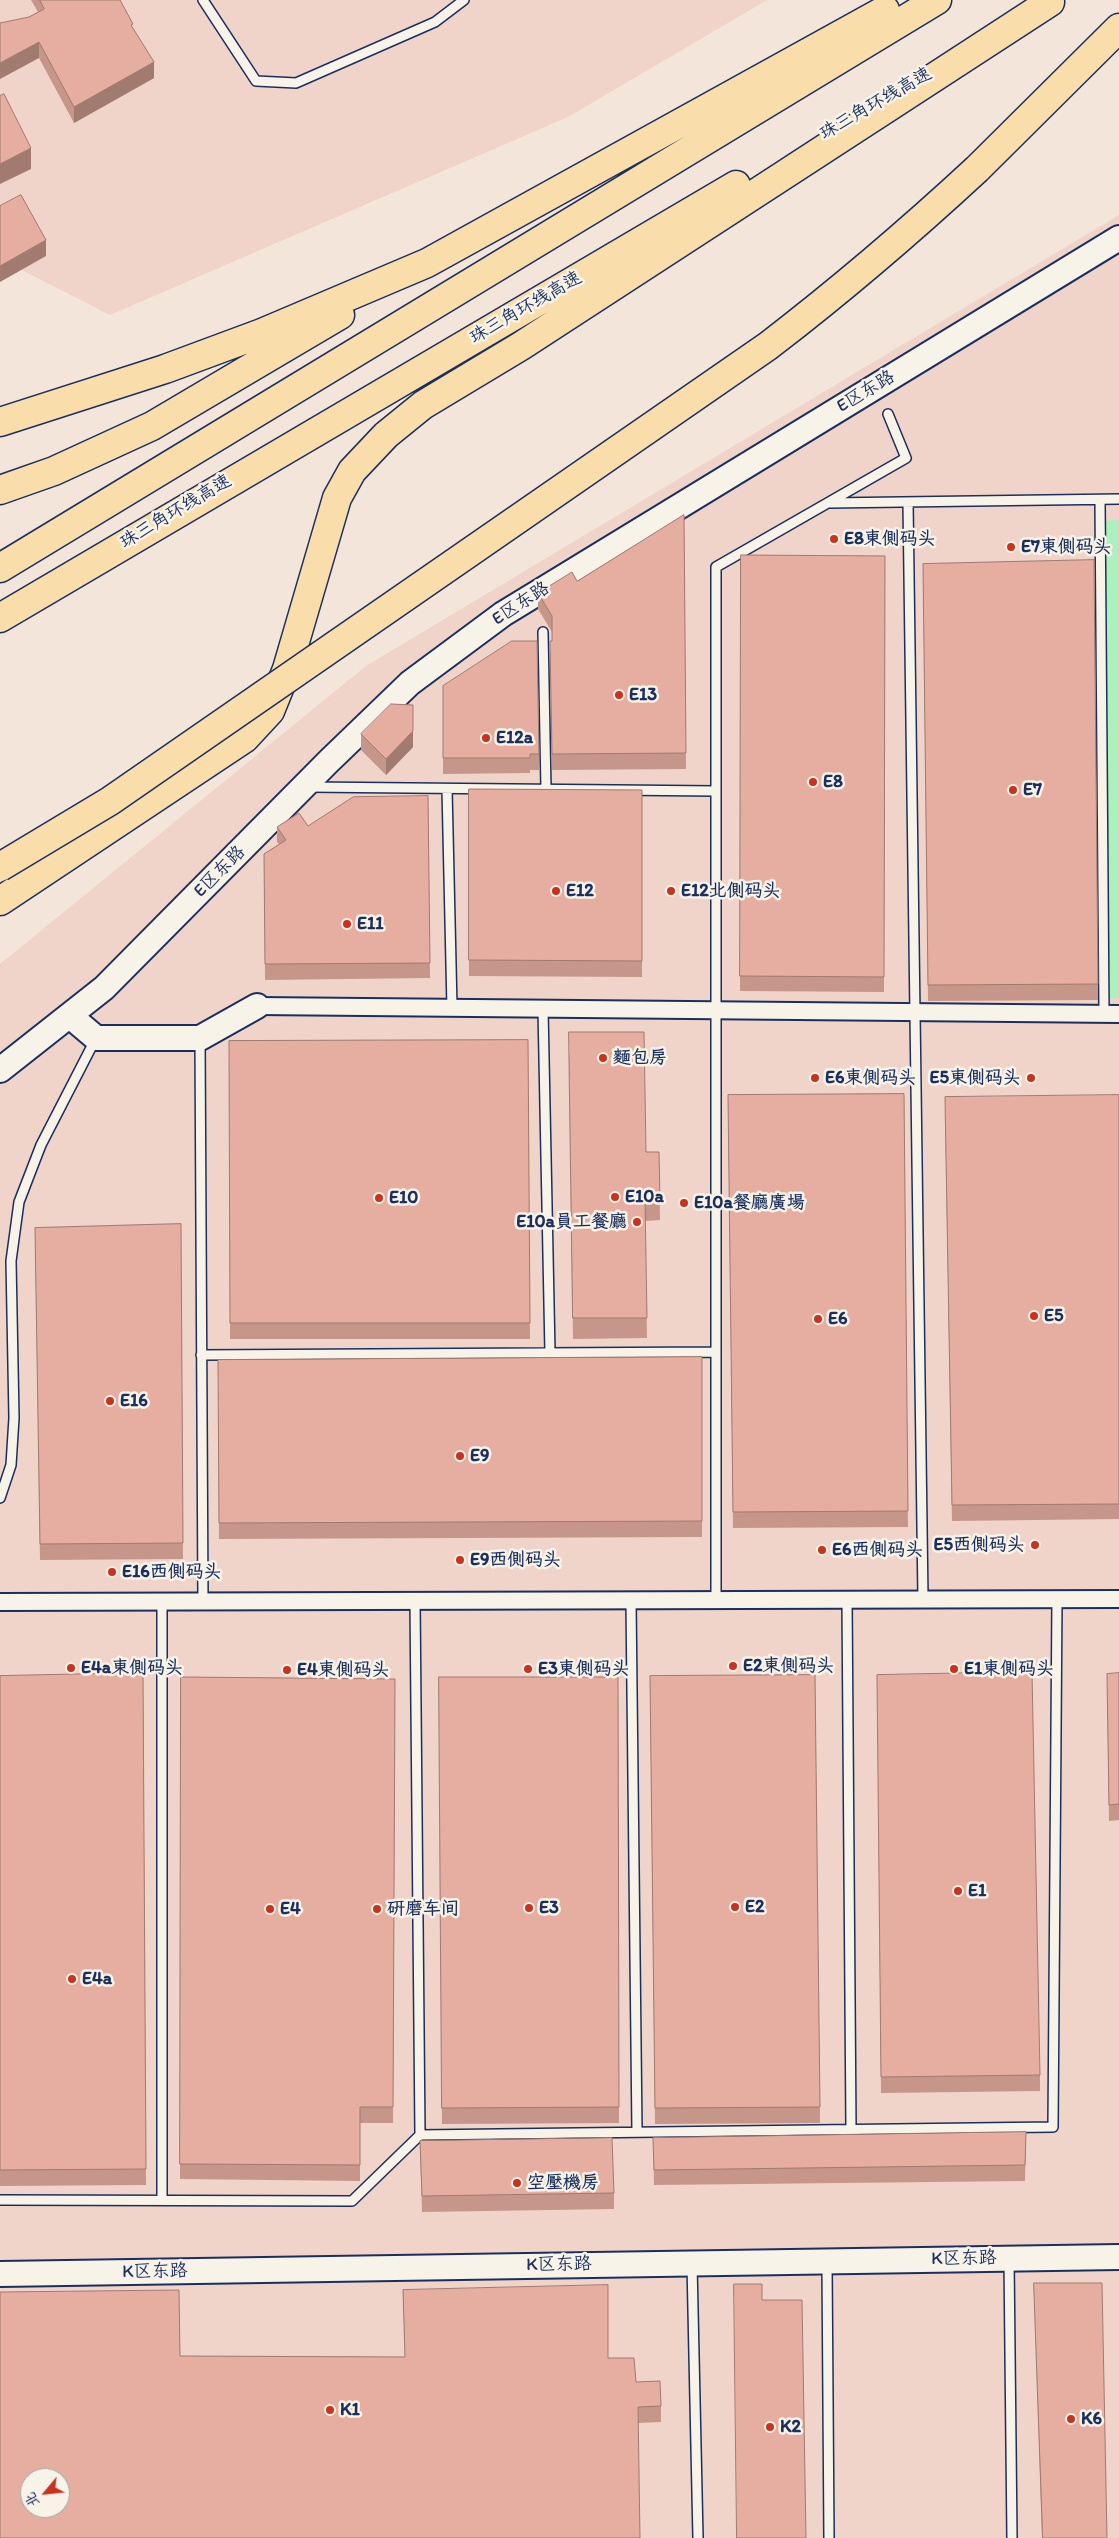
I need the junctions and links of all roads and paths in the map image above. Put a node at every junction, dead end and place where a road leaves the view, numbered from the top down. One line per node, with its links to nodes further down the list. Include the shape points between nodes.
1 (203, 0): 2 (lane, via 256,81 296,83 435,22)
2 (464, 0)
3 (904, 0): 8 (highway)
4 (937, 0): 16 (highway)
5 (1052, 1): 17 (highway, 珠三角环线高速, via 220,486); 24 (highway, via 521,346 423,406 386,435 352,471 337,498 287,669 270,711 245,738)
6 (1119, 28): 23 (highway, bridge, via 907,234 837,294 768,346 110,801)
7 (1119, 238): 19 (street, E区东路, via 503,614 410,683)
8 (427, 263): 10 (highway, via 262,333 165,369); 11 (highway, via 152,426 103,450)
9 (888, 414): 15 (lane, via 906,458)
10 (0, 422)
11 (0, 490)
12 (1100, 500): 13 (lane); 14 (lane); 30 (lane)
13 (1119, 500)
14 (908, 502): 15 (lane); 29 (lane)
15 (828, 503): 22 (lane, via 716,567)
16 (0, 568)
17 (0, 618)
18 (543, 632): 21 (lane)
19 (305, 787): 20 (lane); 31 (street, E区东路, via 104,988)
20 (448, 788): 21 (lane); 26 (lane)
21 (546, 789): 22 (lane)
22 (716, 791): 28 (lane)
23 (0, 867)
24 (0, 901)
25 (256, 1006): 26 (street); 33 (street)
26 (452, 1008): 27 (street)
27 (544, 1009): 28 (street); 36 (lane)
28 (716, 1010): 29 (street); 35 (lane)
29 (915, 1012): 30 (street); 44 (lane)
30 (1112, 1014)
31 (70, 1016): 32 (street); 34 (street, E区东路)
32 (96, 1038): 33 (street); 38 (lane, via 41,1145 19,1202 11,1261 12,1466)
33 (200, 1038): 37 (lane)
34 (0, 1070)
35 (716, 1352): 36 (lane); 42 (lane)
36 (550, 1353): 37 (lane)
37 (201, 1355): 48 (lane)
38 (0, 1498)
39 (1057, 1599): 40 (street); 44 (street); 49 (lane, via 1053,2126)
40 (1119, 1599)
41 (631, 1600): 42 (street); 45 (street); 50 (lane)
42 (716, 1600): 43 (street)
43 (847, 1600): 44 (street); 49 (lane)
44 (923, 1600)
45 (415, 1601): 48 (street); 51 (lane)
46 (0, 1602): 47 (street)
47 (162, 1602): 48 (street); 53 (lane)
48 (203, 1602)
49 (851, 2129): 50 (lane)
50 (637, 2132): 51 (lane)
51 (420, 2135): 53 (lane, via 352,2201)
52 (0, 2200): 53 (lane)
53 (162, 2200)
54 (1119, 2257): 55 (street, K区东路)
55 (1009, 2258): 56 (street, K区东路); 61 (lane)
56 (827, 2262): 57 (street, K区东路); 60 (lane)
57 (692, 2263): 58 (street, K区东路); 59 (lane)
58 (0, 2274)
59 (698, 2538)
60 (829, 2538)
61 (1012, 2538)

